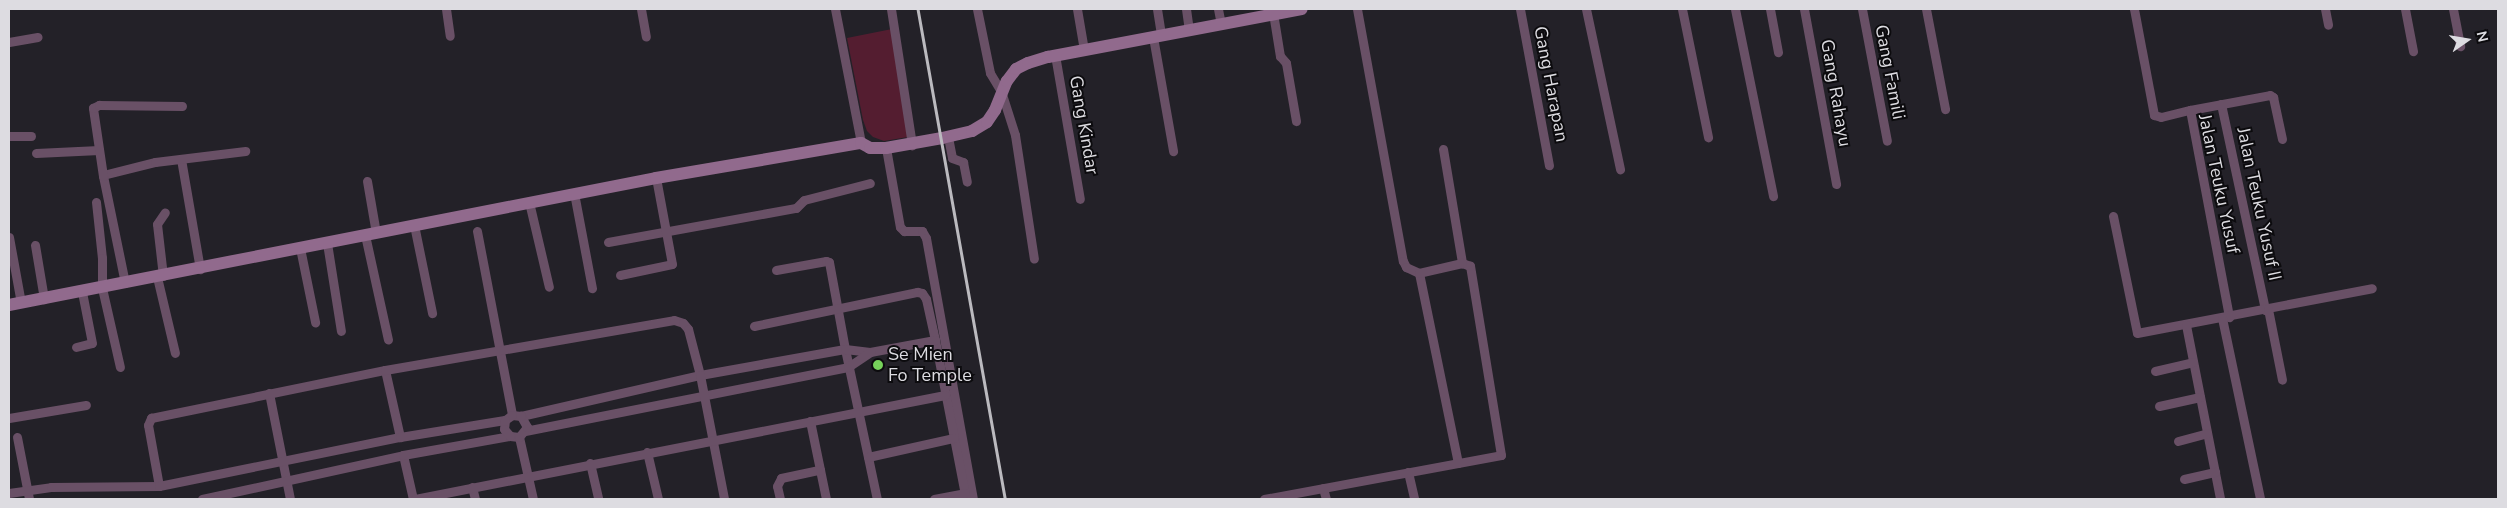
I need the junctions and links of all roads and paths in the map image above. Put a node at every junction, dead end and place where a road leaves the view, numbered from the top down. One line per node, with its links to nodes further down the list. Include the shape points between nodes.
1 (446, 9): 29 (street)
2 (641, 9): 32 (street)
3 (835, 9): 51 (street)
4 (891, 9): 52 (street)
5 (977, 9): 39 (street, via 990,73)
6 (1077, 9): 35 (street)
7 (1157, 9): 30 (street)
8 (1186, 9): 28 (street)
9 (1218, 9): 26 (street)
10 (1300, 9): 24 (main road)
11 (1357, 9): 88 (street, via 1402,261)
12 (1520, 9): 60 (street, Gang Harapan)
13 (1586, 9): 61 (street)
14 (1682, 9): 48 (street)
15 (1735, 9): 69 (street)
16 (1770, 9): 37 (street)
17 (1804, 9): 67 (street, Gang Rahayu)
18 (1862, 9): 50 (street, Gang Famili)
19 (1926, 9): 42 (street)
20 (2134, 9): 43 (street, Jalan Teuku Yusuf, via 2154,115 2162,117)
21 (2325, 9): 27 (street)
22 (2404, 9): 36 (street)
23 (2453, 9): 34 (street)
24 (1277, 11): 25 (main road); 44 (street, via 1280,56 1286,63)
25 (1249, 13): 26 (main road)
26 (1220, 24): 28 (main road)
27 (2328, 25)
28 (1189, 30): 30 (main road)
29 (450, 36)
30 (1157, 36): 35 (main road); 57 (street)
31 (38, 37): 33 (street)
32 (646, 37)
33 (9, 42)
34 (2460, 46)
35 (1084, 50): 38 (main road)
36 (2413, 51)
37 (1778, 52)
38 (1055, 55): 39 (main road, via 1016,69); 70 (street, Gang Kindar)
39 (1002, 91): 47 (main road, via 987,122 972,131); 84 (street, via 1015,135)
40 (2221, 104): 43 (street); 49 (street, via 2271,95); 100 (street, Jalan Teuku Yusuf II)
41 (182, 106): 55 (street, via 94,106)
42 (1945, 109)
43 (2190, 110): 102 (street, Jalan Teuku Yusuf)
44 (1296, 121)
45 (9, 136): 46 (street)
46 (31, 136)
47 (948, 137): 52 (main road); 65 (street, via 952,158 963,162)
48 (1708, 137)
49 (2282, 139)
50 (1887, 141)
51 (861, 143): 53 (main road, via 870,148); 63 (main road)
52 (912, 144): 53 (main road)
53 (886, 148): 169 (street, via 900,227 904,231 922,231 926,238)
54 (1443, 149): 85 (street)
55 (99, 150): 58 (street); 62 (street)
56 (245, 151): 59 (street)
57 (1173, 151)
58 (36, 153)
59 (181, 159): 62 (street, via 127,167); 86 (street)
60 (1549, 165)
61 (1620, 169)
62 (104, 175): 91 (street)
63 (656, 178): 68 (main road); 77 (street)
64 (367, 181): 78 (street)
65 (967, 182)
66 (870, 183): 77 (street, via 804,200 796,208)
67 (1836, 184)
68 (574, 194): 72 (main road); 94 (street)
69 (1773, 196)
70 (1080, 199)
71 (96, 202): 93 (street)
72 (529, 202): 75 (main road); 92 (street)
73 (165, 212): 90 (street, via 157,224)
74 (2113, 216): 104 (street, via 2137,333)
75 (414, 225): 78 (main road); 101 (street)
76 (477, 231): 110 (street)
77 (668, 232): 80 (street); 89 (street, via 671,265)
78 (371, 234): 81 (main road); 107 (street)
79 (9, 237): 98 (street)
80 (608, 242)
81 (327, 243): 83 (main road); 106 (street)
82 (35, 245): 97 (street)
83 (300, 248): 86 (main road); 103 (street)
84 (1034, 259)
85 (1462, 263): 88 (street); 143 (street, via 1467,263 1471,270 1501,455)
86 (200, 269): 90 (main road)
87 (776, 270): 99 (street, via 828,261)
88 (1418, 273): 143 (street)
89 (620, 275)
90 (160, 276): 91 (main road); 113 (street)
91 (125, 283): 93 (main road)
92 (549, 287)
93 (102, 288): 96 (main road); 115 (street)
94 (592, 288)
95 (2372, 288): 100 (street)
96 (82, 292): 97 (main road); 109 (street, via 92,343)
97 (44, 299): 98 (main road)
98 (15, 304)
99 (838, 309): 105 (street); 108 (street, via 919,292 926,299); 111 (street)
100 (2266, 310): 102 (street); 120 (street, Jalan Teuku Yusuf II)
101 (432, 313)
102 (2226, 318): 104 (street); 174 (street, Jalan Teuku Yusuf)
103 (315, 322)
104 (2186, 324): 114 (street)
105 (754, 326)
106 (341, 331)
107 (388, 340)
108 (935, 340): 112 (street); 123 (street)
109 (76, 347)
110 (498, 350): 117 (street); 119 (street, via 674,320 688,329); 128 (street)
111 (844, 350): 112 (street); 116 (street); 119 (street)
112 (870, 352): 116 (street)
113 (175, 353)
114 (2193, 362): 118 (street); 124 (street)
115 (120, 367)
116 (848, 367): 122 (street); 127 (street)
117 (385, 370): 121 (street); 134 (street)
118 (2155, 371)
119 (700, 375): 122 (street); 128 (street)
120 (2282, 380)
121 (269, 393): 141 (street); 150 (street, via 150,419 148,425)
122 (704, 395): 132 (street); 136 (street)
123 (945, 395): 127 (street); 135 (street)
124 (2200, 397): 126 (street); 131 (street)
125 (86, 406): 129 (street)
126 (2159, 406)
127 (858, 412): 130 (street); 140 (street)
128 (513, 417): 132 (street, via 526,422); 132 (street, via 504,429); 134 (street)
129 (9, 418)
130 (810, 421): 136 (street); 144 (street)
131 (2207, 433): 137 (street); 146 (street)
132 (518, 435): 139 (street); 147 (street)
133 (17, 437): 153 (street)
134 (400, 437): 141 (street)
135 (954, 438): 140 (street); 155 (street)
136 (712, 440): 138 (street); 164 (street)
137 (2178, 440)
138 (647, 452): 142 (street); 163 (street)
139 (403, 455): 149 (street); 159 (street)
140 (868, 458): 167 (street)
141 (283, 460): 149 (street); 150 (street)
142 (590, 463): 147 (street); 162 (street)
143 (1458, 463): 145 (street)
144 (820, 470): 165 (street, via 781,478 777,486); 166 (street)
145 (1408, 472): 152 (street); 172 (street)
146 (2214, 472): 148 (street); 173 (street)
147 (527, 476): 151 (street); 161 (street)
148 (2184, 479)
149 (286, 482): 157 (street); 158 (street)
150 (160, 486): 153 (street)
151 (472, 487): 159 (street); 160 (street)
152 (1324, 488): 170 (street); 171 (street)
153 (27, 489): 154 (street); 156 (street)
154 (9, 493)
155 (965, 496): 168 (street)
156 (29, 499)
157 (202, 499)
158 (290, 499)
159 (414, 499)
160 (475, 499)
161 (533, 499)
162 (598, 499)
163 (658, 499)
164 (724, 499)
165 (780, 499)
166 (826, 499)
167 (877, 499)
168 (934, 499)
169 (973, 499)
170 (1264, 499)
171 (1326, 499)
172 (1414, 499)
173 (2220, 499)
174 (2260, 499)

